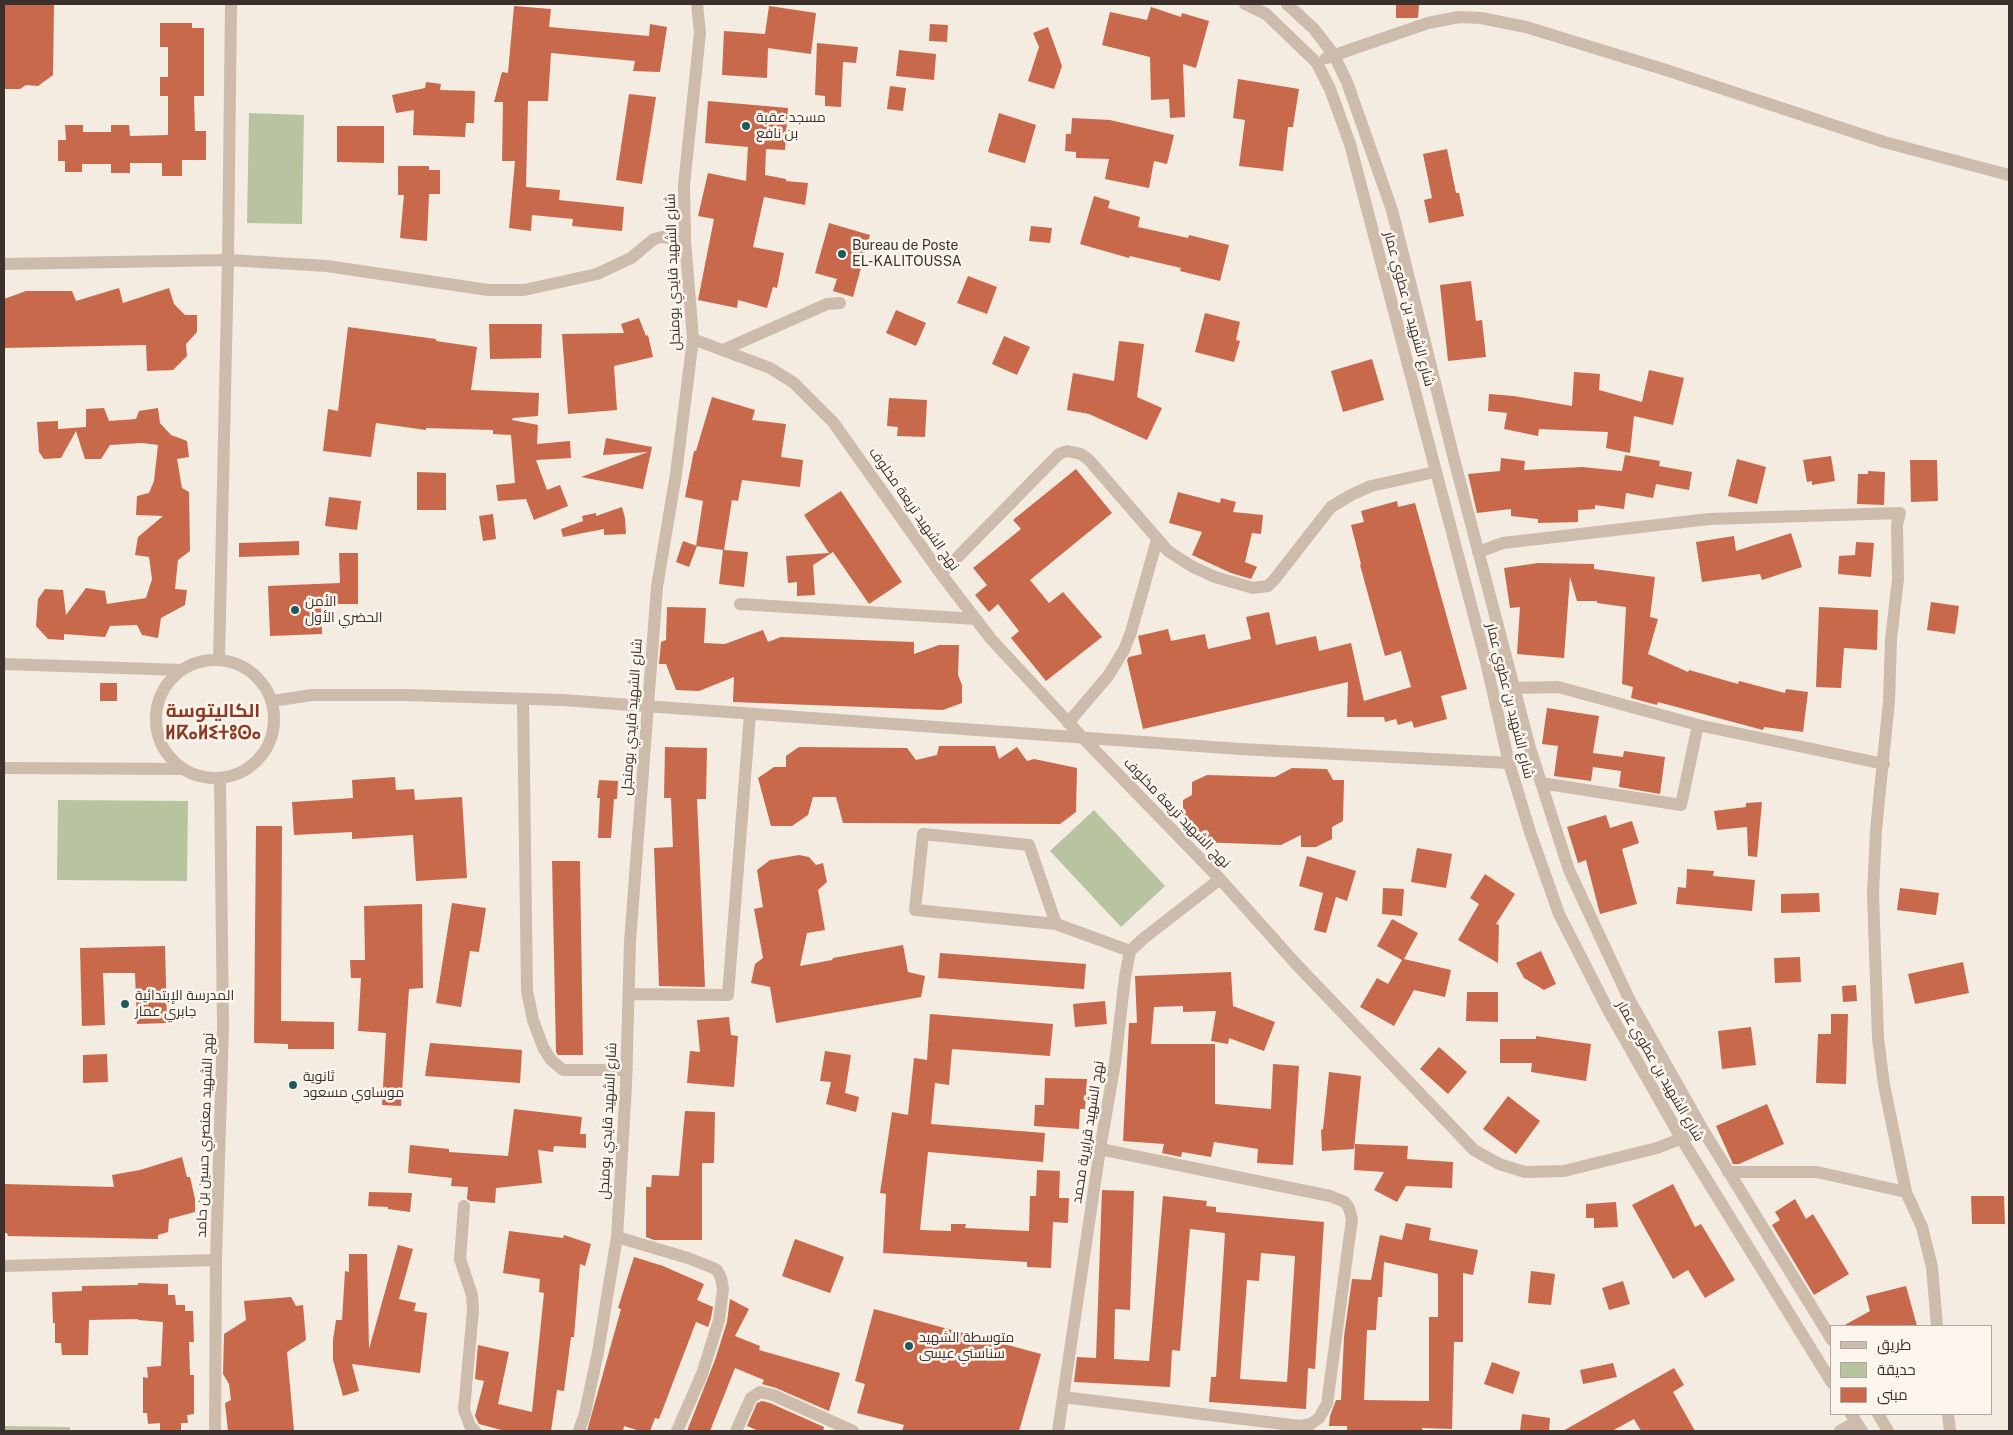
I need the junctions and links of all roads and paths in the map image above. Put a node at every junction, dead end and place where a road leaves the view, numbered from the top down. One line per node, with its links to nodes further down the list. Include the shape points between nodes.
1 (231, 4): 9 (street)
2 (697, 4): 8 (street, شارع الشهيد قايدي بومنجل, via 700,33 684,185)
3 (1245, 4): 6 (street, شارع الشهيد بن عطوي عمار, via 1266,14)
4 (1287, 4): 5 (street, شارع الشهيد بن عطوي عمار, via 1314,29)
5 (1334, 55): 6 (street); 7 (street, via 1428,23 1481,18 1526,27 1884,142); 16 (street, شارع الشهيد بن عطوي عمار, via 1348,82 1392,210)
6 (1317, 63): 14 (street, شارع الشهيد بن عطوي عمار, via 1350,144)
7 (2009, 175)
8 (685, 240): 9 (street, via 654,239 631,258 597,274 524,290 488,290 327,266); 12 (street, شارع الشهيد قايدي بومنجل)
9 (228, 260): 10 (street); 20 (street)
10 (4, 264)
11 (840, 303): 13 (street, via 826,304)
12 (693, 339): 13 (street, نهج الشهيد تريعة مخلوف); 26 (street, شارع الشهيد قايدي بومنجل, via 676,474 657,587)
13 (723, 350): 17 (street, نهج الشهيد تريعة مخلوف, via 770,368 794,383 833,422)
14 (1435, 472): 15 (street, via 1371,486 1331,507 1274,580 1260,588 1193,568); 31 (street, شارع الشهيد بن عطوي عمار)
15 (1157, 540): 17 (street, via 1089,460 1081,454 1067,451 1059,454); 28 (street, via 1124,650 1108,676)
16 (1478, 552): 23 (street, شارع الشهيد بن عطوي عمار); 32 (street, via 1503,543 1709,519 1900,513)
17 (941, 574): 19 (street, نهج الشهيد تريعة مخلوف)
18 (740, 604): 19 (street)
19 (976, 619): 28 (street, نهج الشهيد تريعة مخلوف)
20 (219, 660): 22 (street, via 200,662); 25 (street, via 238,664 254,675)
21 (4, 664): 22 (street)
22 (182, 670): 34 (street, via 168,683 159,700 156,720 159,739 168,756)
23 (1514, 688): 29 (street, via 1558,686); 36 (street, شارع الشهيد بن عطوي عمار)
24 (523, 699): 25 (street, via 312,694); 26 (street); 41 (street, via 527,991 532,1020 551,1060 563,1070)
25 (272, 701): 35 (street, via 274,728 268,747 256,763 239,774)
26 (648, 706): 27 (street); 40 (street, شارع الشهيد قايدي بومنجل)
27 (750, 714): 30 (street); 40 (street, via 728,995)
28 (1068, 723): 30 (street, نهج الشهيد تريعة مخلوف)
29 (1698, 725): 32 (street); 36 (street, via 1681,805)
30 (1082, 737): 31 (street); 37 (street, نهج الشهيد تريعة مخلوف)
31 (1510, 763): 43 (street, شارع الشهيد بن عطوي عمار, via 1559,914 1607,1008)
32 (1884, 764): 46 (street, via 1873,894 1876,1015 1884,1085)
33 (4, 768): 34 (street)
34 (183, 769): 35 (street, via 201,777)
35 (220, 779): 49 (street, نهج الشهيد معنصري حسين بن حامد, via 223,1026)
36 (1541, 783): 42 (street, شارع الشهيد بن عطوي عمار, via 1569,870 1629,999)
37 (1220, 879): 39 (street); 43 (street, نهج الشهيد تريعة مخلوف, via 1444,1120 1474,1150 1498,1164 1525,1172 1564,1171)
38 (1056, 924): 38 (street, via 1028,845 923,834 915,910); 39 (street)
39 (1130, 951): 44 (street, نهج الشهيد قرايرية محمد)
40 (629, 994): 41 (street, شارع الشهيد قايدي بومنجل)
41 (627, 1070): 48 (street, شارع الشهيد قايدي بومنجل)
42 (1703, 1130): 43 (street, نهج الشهيد تريعة مخلوف); 45 (street, شارع الشهيد بن عطوي عمار)
43 (1681, 1138): 53 (street, شارع الشهيد بن عطوي عمار)
44 (1100, 1149): 54 (street, نهج الشهيد قرايرية محمد); 58 (street, via 1330,1196 1349,1208 1352,1219 1349,1248 1327,1404 1319,1418 1310,1424)
45 (1728, 1172): 46 (street, via 1817,1172); 52 (street, شارع الشهيد بن عطوي عمار)
46 (1906, 1192): 51 (street, via 1922,1227 1932,1267)
47 (464, 1206): 60 (street, via 460,1259 472,1295 473,1310 464,1410)
48 (617, 1236): 61 (street, شارع الشهيد قايدي بومنجل, via 598,1352); 62 (street, via 711,1267 721,1278 723,1290 719,1320 702,1374)
49 (216, 1260): 50 (street); 59 (street, نهج الشهيد معنصري حسين بن حامد)
50 (4, 1266)
51 (1937, 1325)
52 (1830, 1337)
53 (1830, 1380)
54 (1063, 1397): 58 (street); 65 (street, نهج الشهيد قرايرية محمد)
55 (1879, 1415): 67 (street)
56 (1948, 1415): 68 (street)
57 (1856, 1422): 66 (street)
58 (1265, 1427)
59 (215, 1431)
60 (475, 1431)
61 (579, 1431)
62 (677, 1431)
63 (736, 1431): 64 (street, via 752,1398 760,1392)
64 (853, 1431)
65 (1058, 1431)
66 (1840, 1431)
67 (1888, 1431)
68 (1950, 1431)

